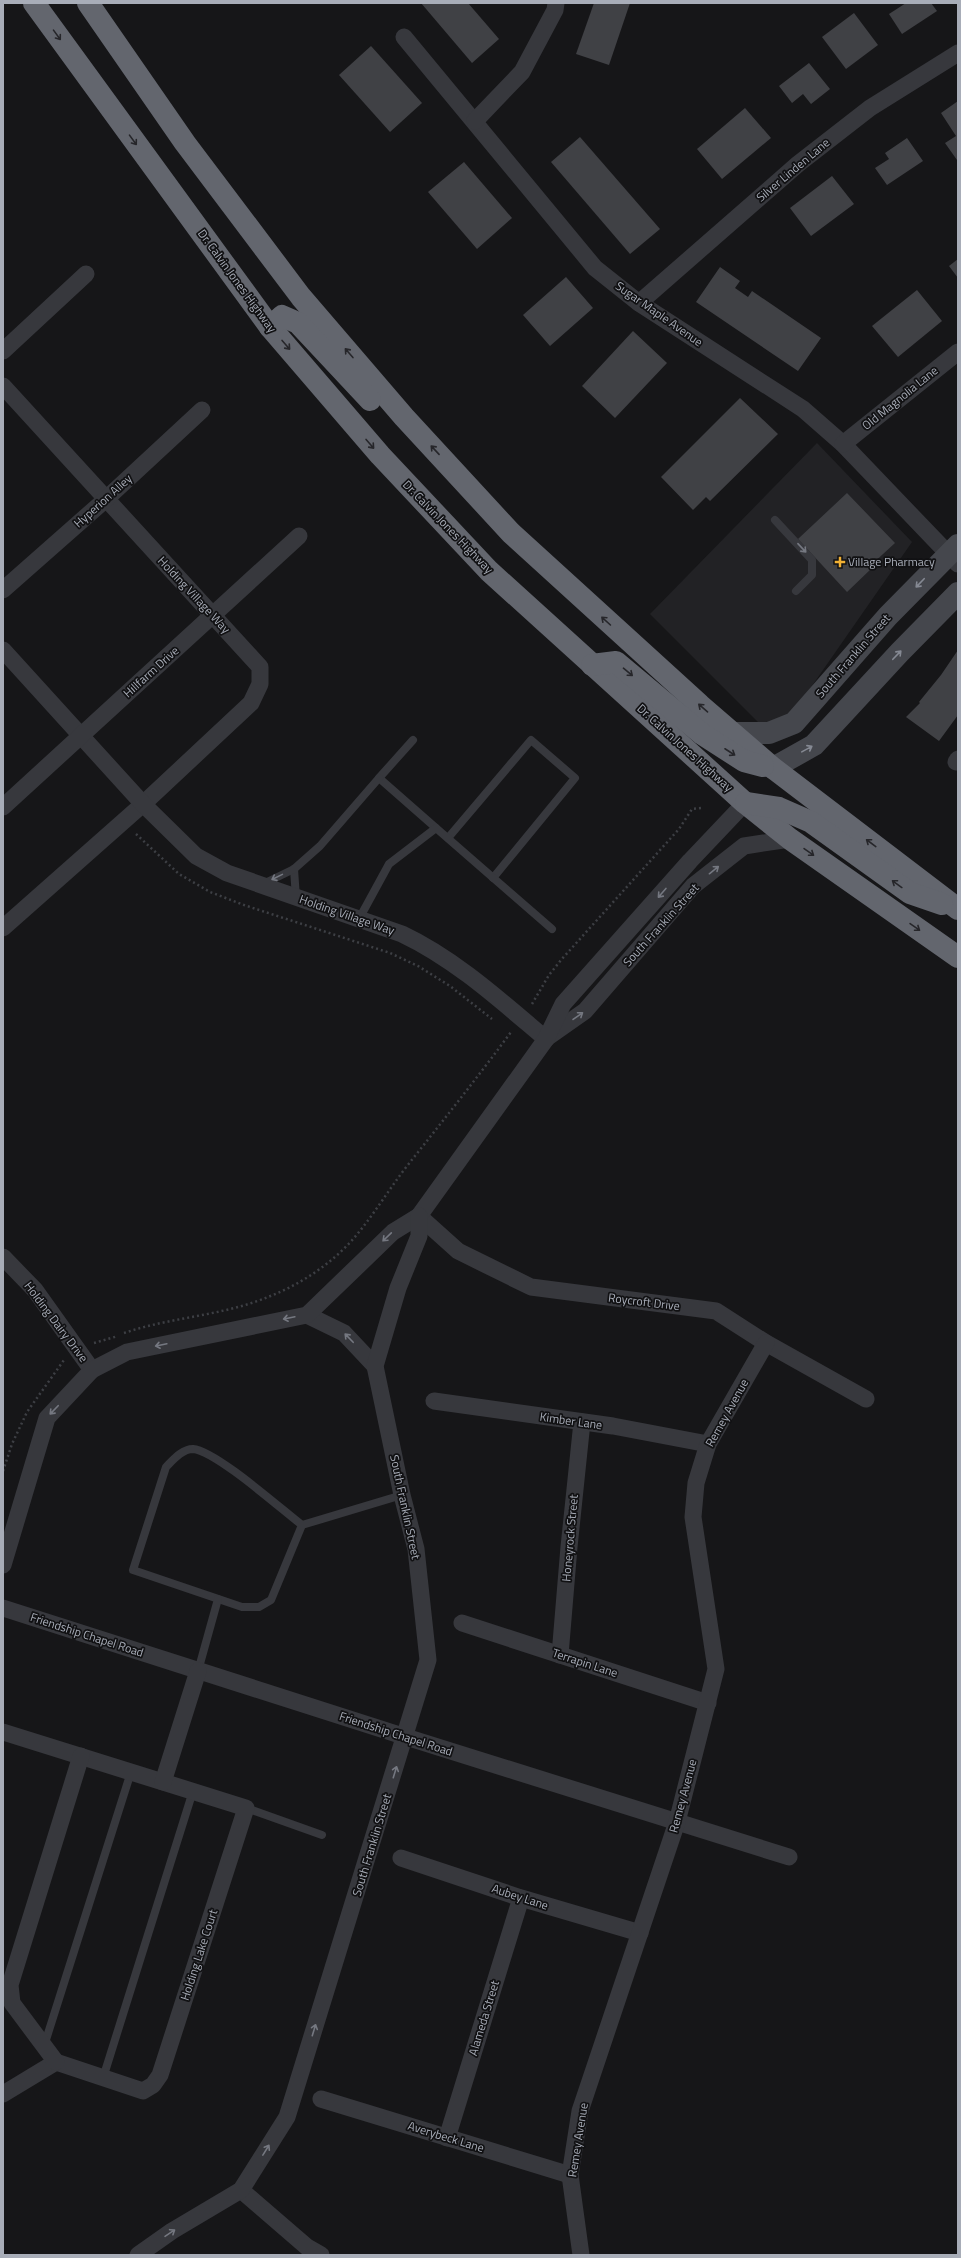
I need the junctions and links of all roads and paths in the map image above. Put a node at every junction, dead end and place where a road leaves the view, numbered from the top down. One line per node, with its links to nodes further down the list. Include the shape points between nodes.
1 (34, 3): 9 (highway, Dr. Calvin Jones Highway, one-way to 9)
2 (88, 3): 17 (highway, one-way to 2, via 404,417 300,297 185,143)
3 (556, 3): 6 (street, via 555,10 522,72)
4 (404, 37): 6 (street, Sugar Maple Avenue)
5 (958, 53): 8 (street, Silver Linden Lane, via 870,108 798,164)
6 (475, 121): 8 (street, Sugar Maple Avenue, via 595,268)
7 (86, 274): 10 (street)
8 (639, 303): 14 (street, Sugar Maple Avenue, via 803,409)
9 (270, 327): 17 (highway, via 282,316 298,323 478,515); 25 (highway, Dr. Calvin Jones Highway, one-way to 25, via 380,455 484,565)
10 (3, 351)
11 (958, 352): 14 (street, Old Magnolia Lane)
12 (3, 386): 15 (street, Holding Village Way)
13 (202, 410): 15 (street, Hyperion Alley)
14 (843, 444): 19 (street, Sugar Maple Avenue)
15 (106, 499): 20 (street, Hyperion Alley); 23 (street, Holding Village Way)
16 (775, 520): 21 (lane, one-way to 21, via 812,560 812,575)
17 (511, 533): 26 (highway, one-way to 17)
18 (299, 536): 23 (street, Hillfarm Drive)
19 (955, 554): 26 (street, South Franklin Street, one-way to 26, via 888,616 794,723 769,733)
20 (3, 590)
21 (796, 591)
22 (958, 593): 29 (street, one-way to 22, via 814,745)
23 (214, 615): 27 (street, Hillfarm Drive); 32 (street, Holding Village Way, via 260,667 260,684 251,703)
24 (3, 650): 27 (street, Holding Village Way)
25 (592, 665): 29 (highway, one-way to 29, via 616,662 702,734 744,761); 31 (highway, Dr. Calvin Jones Highway)
26 (733, 733): 29 (highway)
27 (81, 736): 32 (street, Holding Village Way); 33 (street, Hillfarm Drive)
28 (413, 740): 30 (lane)
29 (774, 768): 43 (highway, one-way to 29)
30 (379, 778): 35 (lane); 39 (lane, via 320,846)
31 (745, 802): 38 (highway, Dr. Calvin Jones Highway); 43 (highway, one-way to 31, via 910,893 811,822 779,808); 51 (street, South Franklin Street, one-way to 51, via 690,860 563,1004)
32 (143, 804): 41 (street, Holding Village Way, via 196,856 227,873); 45 (street, Holding Village Way)
33 (3, 807)
34 (702, 808): 48 (path, via 692,810 549,975)
35 (436, 828): 37 (lane); 44 (lane, via 389,864)
36 (133, 830): 49 (path, via 178,874 210,892 390,953 418,966 450,986)
37 (448, 838): 40 (lane); 40 (lane, via 531,740 575,778)
38 (790, 839): 47 (highway, Dr. Calvin Jones Highway, one-way to 47); 51 (street, South Franklin Street, one-way to 38, via 585,1011 693,886 744,846)
39 (294, 869): 41 (lane, one-way to 41); 42 (lane)
40 (493, 878): 46 (lane)
41 (261, 885): 42 (street, Holding Village Way)
42 (296, 898): 44 (street, Holding Village Way)
43 (958, 910)
44 (359, 919): 51 (street, Holding Village Way, via 428,946 495,996)
45 (3, 928)
46 (552, 929)
47 (958, 957)
48 (536, 998)
49 (497, 1022)
50 (506, 1029): 55 (path, via 510,1032 499,1048 358,1233 340,1253 311,1275 269,1297 231,1310 142,1327)
51 (546, 1039): 52 (street, South Franklin Street)
52 (419, 1216): 54 (street, South Franklin Street, one-way to 54, via 393,1232); 56 (street, Roycroft Drive, via 458,1251 531,1287 716,1311); 57 (street, South Franklin Street, via 419,1236 398,1288)
53 (3, 1257): 58 (street, Holding Dairy Drive, via 35,1290)
54 (307, 1315): 57 (street, one-way to 54, via 344,1333); 58 (street, one-way to 58, via 127,1352)
55 (92, 1343)
56 (766, 1343): 59 (street, Roycroft Drive); 62 (street, Remey Avenue)
57 (375, 1366): 63 (street, South Franklin Street)
58 (92, 1370): 65 (street, one-way to 65, via 47,1418)
59 (866, 1399)
60 (434, 1401): 61 (street, Kimber Lane)
61 (582, 1422): 62 (street, Kimber Lane); 69 (street, Honeyrock Street)
62 (708, 1444): 71 (street, Remey Avenue, via 696,1483 693,1517 716,1668)
63 (402, 1495): 64 (lane); 73 (street, South Franklin Street, via 416,1549 428,1660)
64 (302, 1525): 66 (lane, via 271,1600 260,1607 242,1607); 66 (lane, via 212,1455 193,1449 177,1455 166,1467 133,1570)
65 (3, 1565)
66 (218, 1599): 70 (lane)
67 (3, 1608): 70 (street, Friendship Chapel Road)
68 (462, 1623): 69 (street, Terrapin Lane)
69 (560, 1655): 71 (street, Terrapin Lane)
70 (198, 1671): 73 (street, Friendship Chapel Road); 76 (street)
71 (708, 1703): 79 (street, Remey Avenue)
72 (3, 1732): 74 (street)
73 (406, 1737): 79 (street, Friendship Chapel Road); 92 (street, South Franklin Street, one-way to 73, via 287,2117)
74 (81, 1756): 75 (street); 85 (street, via 10,1985 12,2003)
75 (130, 1772): 76 (street); 85 (lane)
76 (163, 1782): 77 (street)
77 (193, 1791): 78 (street); 87 (lane)
78 (246, 1808): 80 (lane); 87 (street, Holding Lake Court, via 160,2075 153,2085 143,2091)
79 (677, 1822): 81 (street, Friendship Chapel Road); 84 (street, Remey Avenue)
80 (322, 1834)
81 (789, 1857)
82 (401, 1858): 83 (street, Aubey Lane)
83 (521, 1898): 84 (street, Aubey Lane); 90 (street, Alameda Street)
84 (640, 1933): 91 (street, Remey Avenue, via 580,2111)
85 (44, 2046): 86 (street)
86 (56, 2062): 87 (street, Holding Lake Court); 88 (street)
87 (103, 2078)
88 (3, 2094)
89 (321, 2098): 90 (street, Averybeck Lane)
90 (447, 2138): 91 (street, Averybeck Lane)
91 (570, 2175): 95 (street, Remey Avenue)
92 (241, 2190): 93 (street, South Franklin Street, one-way to 92, via 172,2231); 94 (street, via 307,2247)
93 (138, 2255)
94 (321, 2255)
95 (581, 2255)

